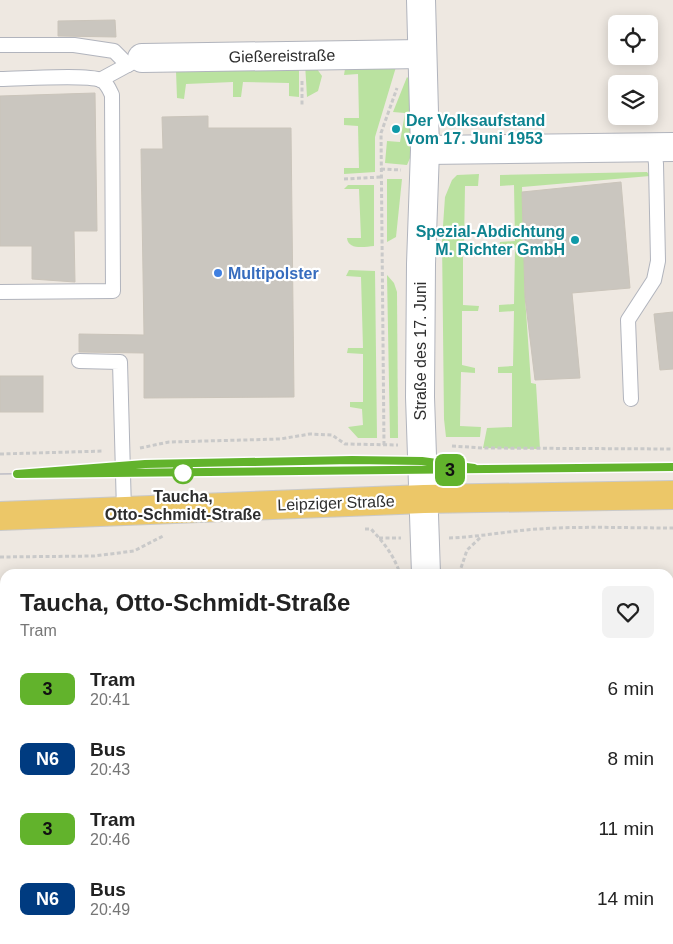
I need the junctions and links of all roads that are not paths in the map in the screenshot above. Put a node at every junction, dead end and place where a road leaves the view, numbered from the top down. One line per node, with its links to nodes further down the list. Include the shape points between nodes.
1 (421, 0): 3 (street)
2 (0, 45): 4 (lane, via 74,45 114,51)
3 (422, 54): 4 (street, Gießereistraße); 8 (street)
4 (135, 61): 6 (lane)
5 (0, 79): 6 (lane)
6 (100, 80): 9 (lane, via 112,95 113,290)
7 (663, 147): 8 (street); 11 (lane, via 656,164 658,261 654,280 628,320)
8 (425, 150): 13 (street, Straße des 17. Juni, via 420,388)
9 (0, 292)
10 (80, 361): 14 (lane, via 120,362)
11 (631, 399)
12 (673, 495): 13 (main road, Leipziger Straße)
13 (424, 500): 14 (main road, Leipziger Straße); 16 (street, Straße des 17. Juni)
14 (124, 511): 15 (main road, Leipziger Straße)
15 (0, 516)
16 (426, 569)

